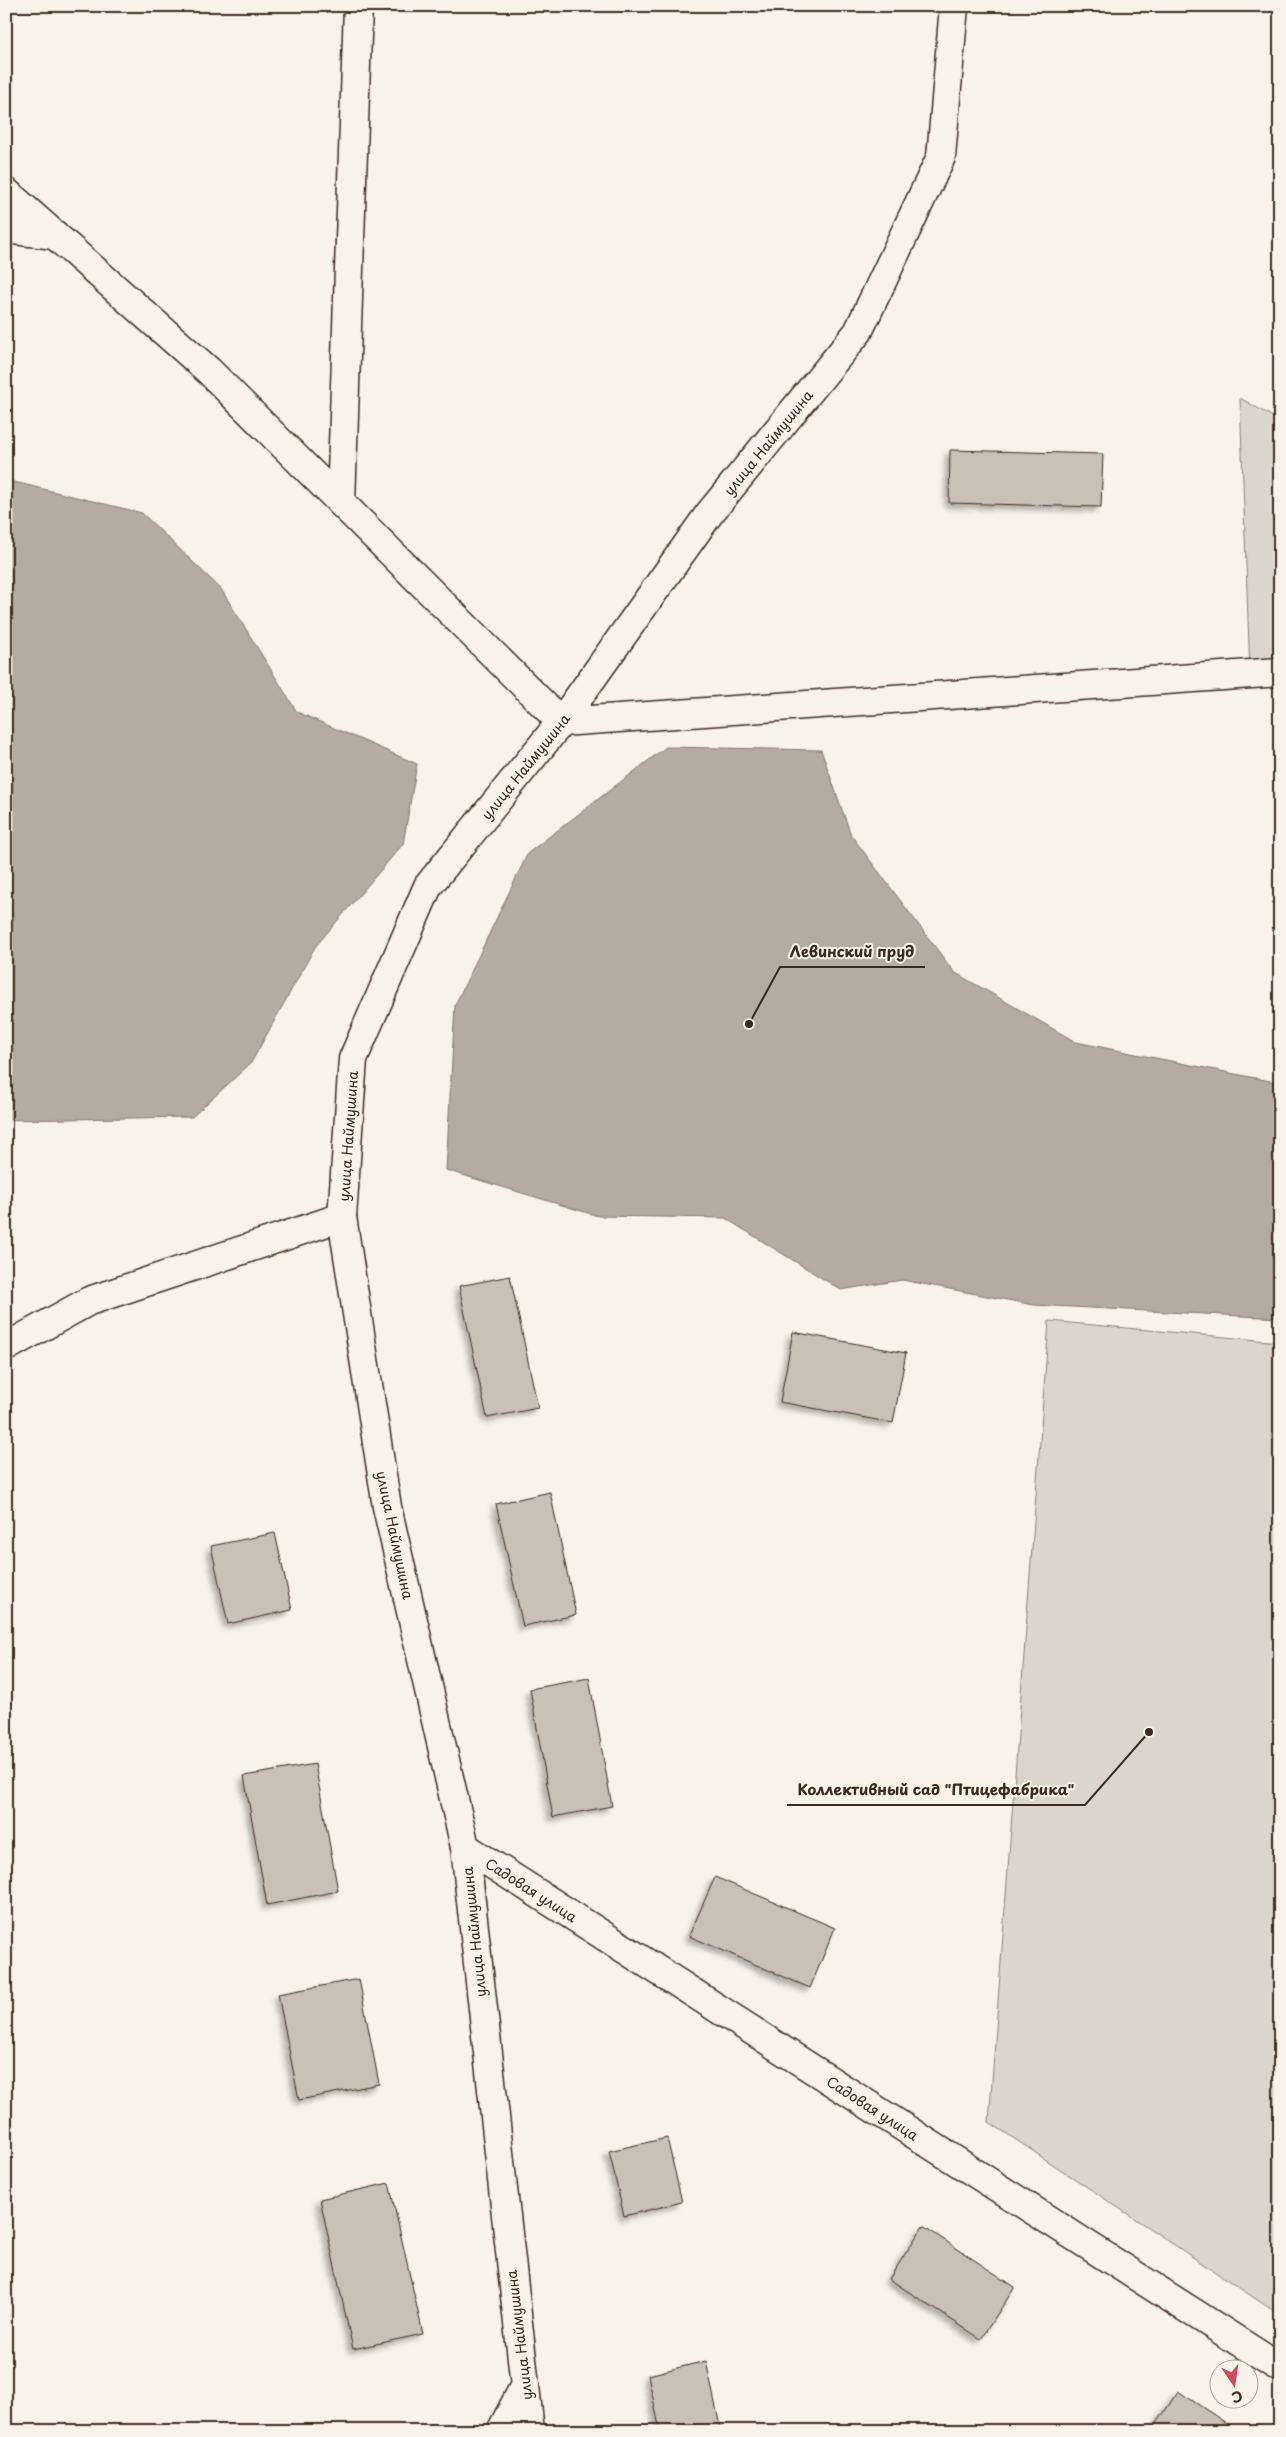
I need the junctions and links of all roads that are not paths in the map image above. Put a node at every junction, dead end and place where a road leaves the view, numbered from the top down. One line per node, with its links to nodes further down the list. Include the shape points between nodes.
1 (358, 6): 6 (street)
2 (954, 6): 8 (street, улица Наймушина, via 941,157 858,332 709,514)
3 (6, 192): 5 (street)
4 (6, 229): 5 (street)
5 (55, 235): 6 (street, via 209,372)
6 (341, 503): 8 (street)
7 (1280, 672): 8 (street)
8 (561, 722): 9 (street, улица Наймушина, via 428,886 352,1059)
9 (342, 1217): 10 (street, via 88,1300); 11 (street, улица Наймушина, via 387,1507)
10 (6, 1347)
11 (465, 1848): 12 (street, Садовая улица); 13 (street, улица Наймушина)
12 (1280, 2368)
13 (524, 2385): 14 (street); 15 (street, улица Наймушина)
14 (501, 2431)
15 (530, 2431)

